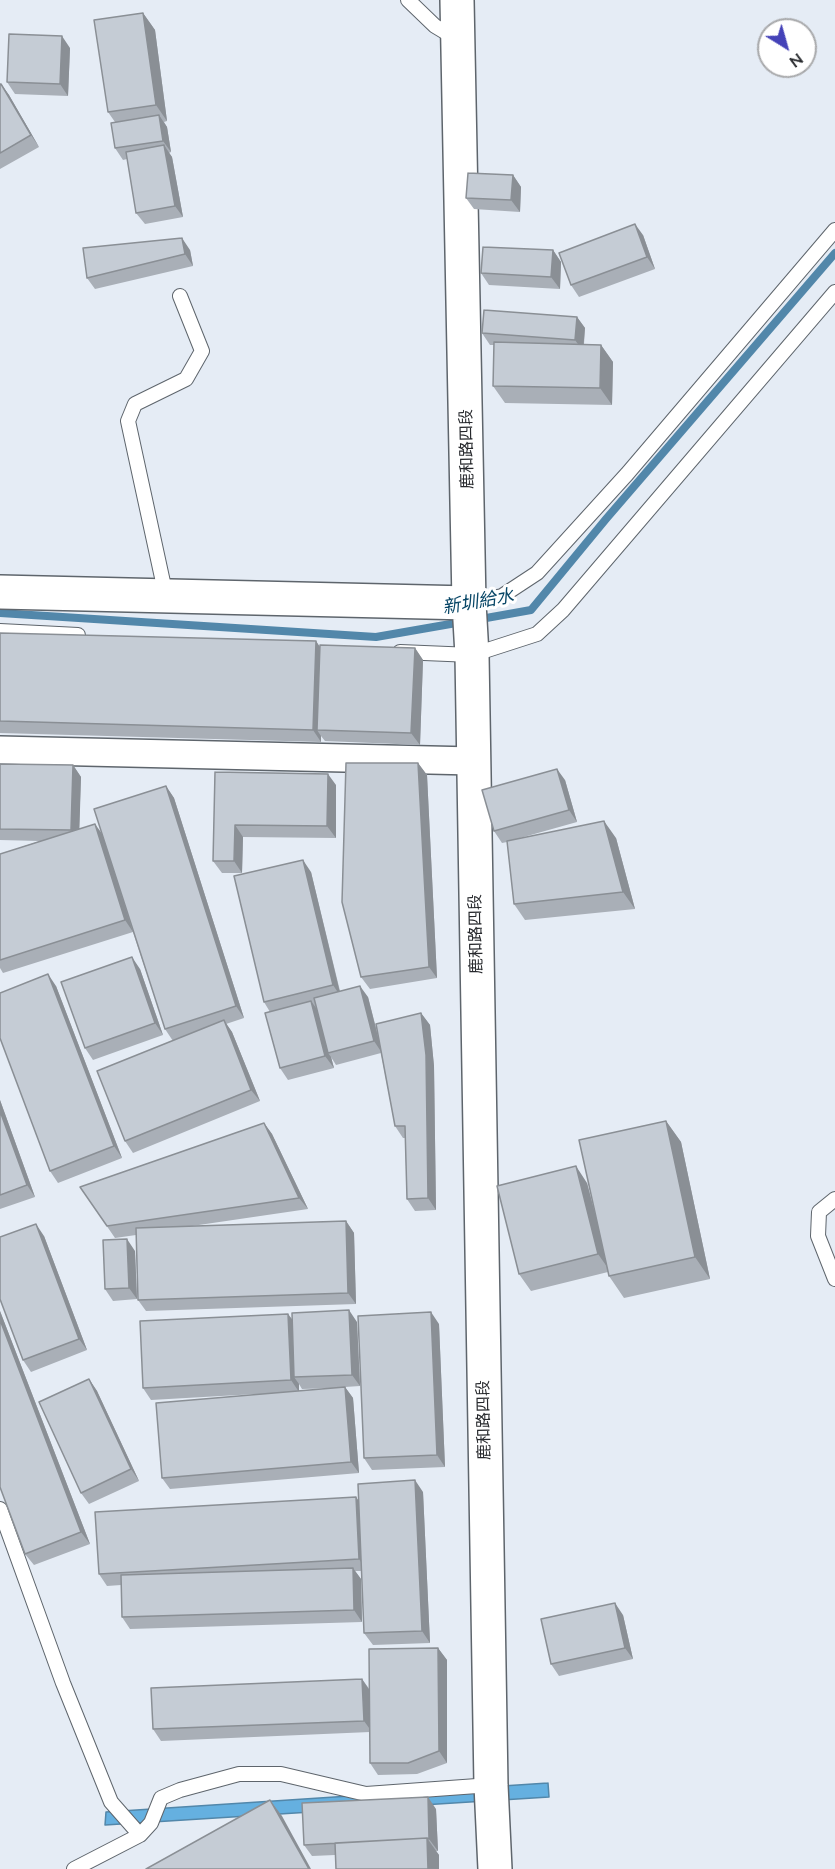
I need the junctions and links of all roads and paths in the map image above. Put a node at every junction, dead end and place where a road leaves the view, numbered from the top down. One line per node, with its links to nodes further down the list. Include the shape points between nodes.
1 (408, 0): 3 (lane, via 435,26)
2 (457, 0): 3 (main road, 鹿和路四段)
3 (459, 40): 9 (main road, 鹿和路四段)
4 (835, 230): 9 (lane, via 627,474 537,573 502,596)
5 (835, 292): 13 (lane, via 563,610 537,634)
6 (180, 296): 8 (lane, via 202,351 186,379 135,404 128,421)
7 (0, 592): 8 (main road)
8 (166, 596): 9 (main road)
9 (469, 603): 13 (main road, 鹿和路四段)
10 (0, 631): 11 (lane)
11 (96, 636)
12 (381, 651): 13 (lane)
13 (472, 655): 15 (main road, 鹿和路四段)
14 (0, 750): 15 (street)
15 (473, 761): 19 (main road, 鹿和路四段)
16 (835, 1199): 17 (lane, via 819,1212 818,1236)
17 (835, 1279)
18 (0, 1509): 20 (lane, via 111,1802)
19 (491, 1785): 20 (lane, via 366,1794 281,1774 239,1774 162,1798 151,1823); 22 (main road, 鹿和路四段)
20 (140, 1835): 21 (lane)
21 (74, 1869)
22 (495, 1869)

